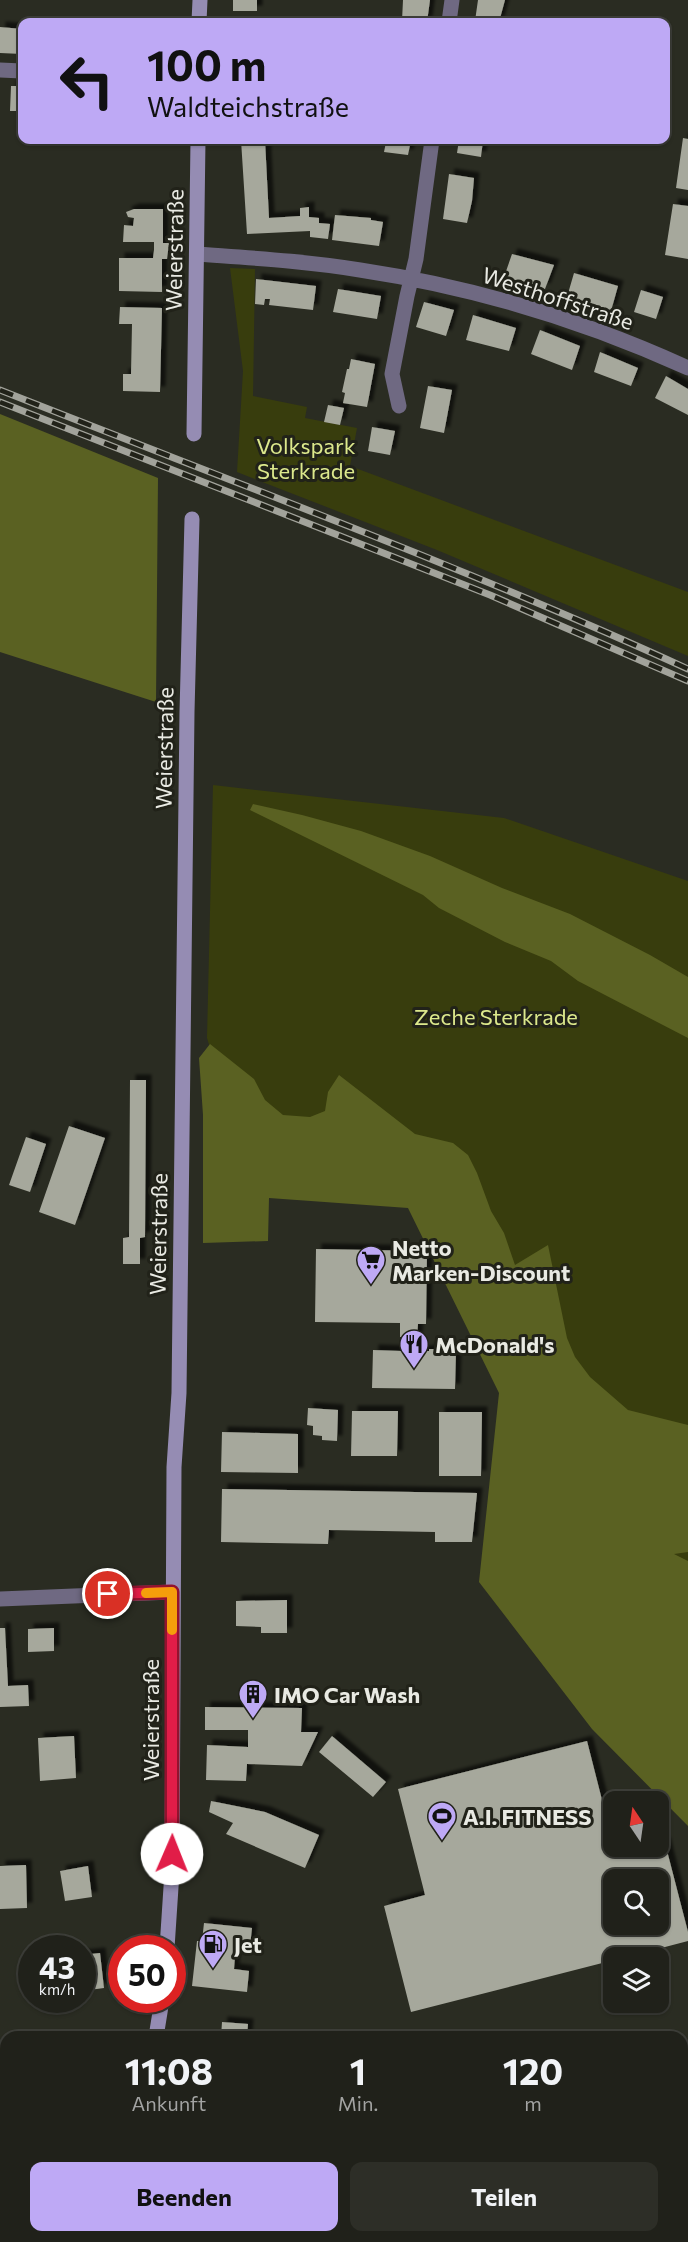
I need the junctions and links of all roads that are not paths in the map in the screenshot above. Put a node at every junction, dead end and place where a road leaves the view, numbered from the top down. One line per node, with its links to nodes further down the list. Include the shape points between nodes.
1 (200, 0): 3 (main road)
2 (452, 0): 4 (street)
3 (199, 18)
4 (449, 18)
5 (0, 70): 6 (street)
6 (18, 71)
7 (198, 144): 9 (main road, Weierstraße)
8 (431, 144): 10 (street)
9 (196, 254): 10 (street, Westhoffstraße, via 277,259); 13 (main road, Weierstraße)
10 (412, 279): 11 (street, Westhoffstraße, via 507,302); 12 (street, via 392,374)
11 (687, 364)
12 (399, 406)
13 (194, 434)
14 (192, 519): 15 (main road, Weierstraße, via 179,1393)
15 (172, 1592): 16 (street); 17 (main road, Weierstraße, via 172,1872)
16 (0, 1599)
17 (168, 1935)
18 (160, 2013): 19 (main road)
19 (157, 2031)

